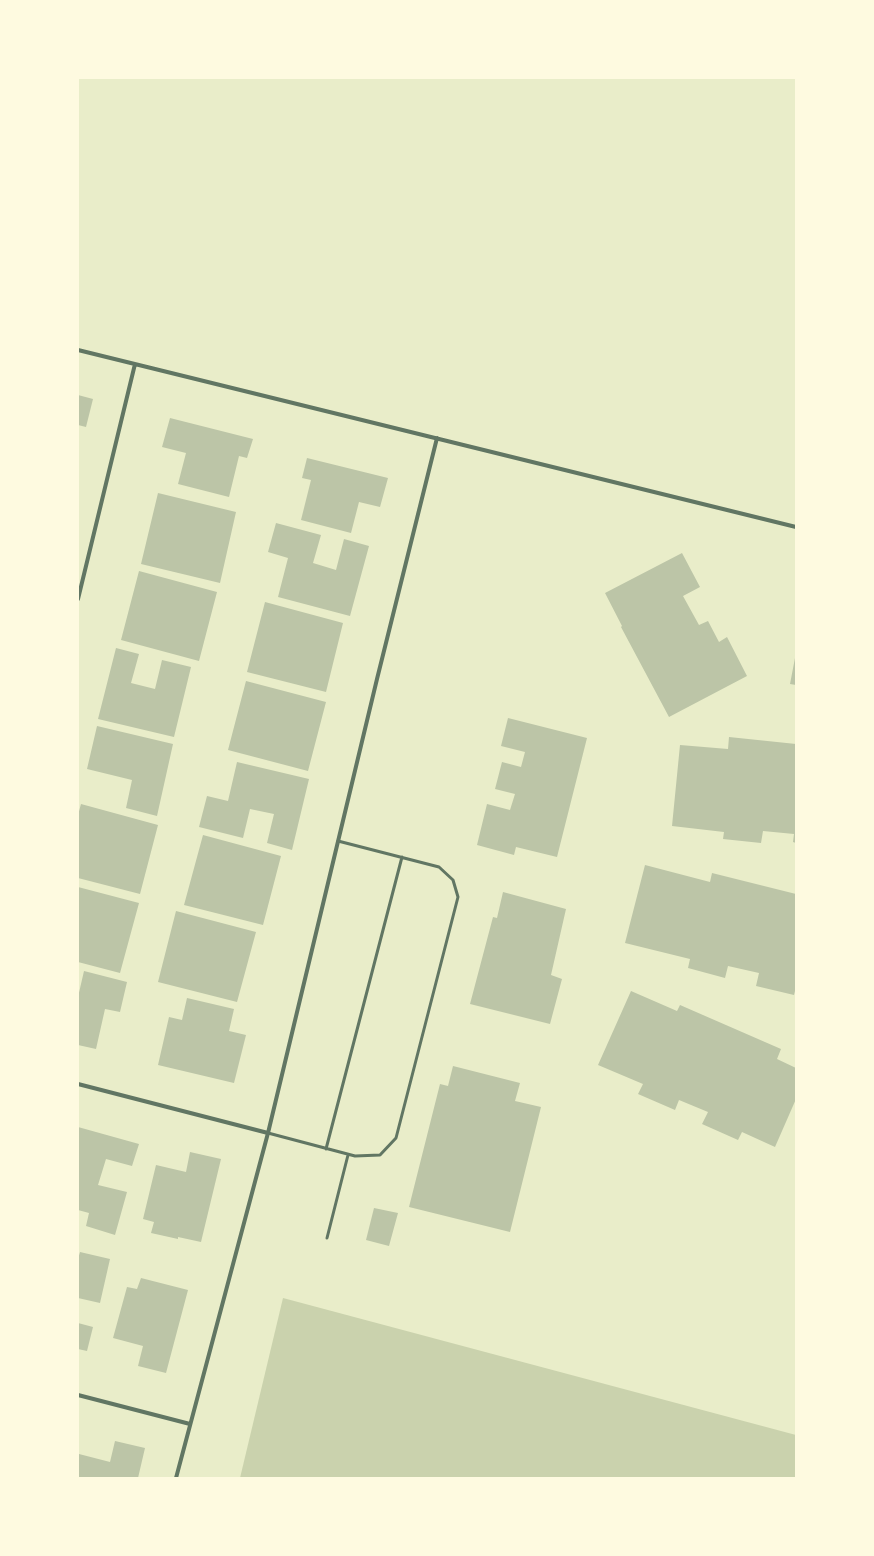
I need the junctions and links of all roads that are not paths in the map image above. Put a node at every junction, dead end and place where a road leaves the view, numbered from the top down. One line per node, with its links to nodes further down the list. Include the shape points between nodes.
1 (78, 350): 2 (street)
2 (136, 364): 3 (street); 5 (street)
3 (437, 438): 4 (street); 6 (street)
4 (796, 527)
5 (78, 599)
6 (338, 841): 7 (lane); 9 (street)
7 (402, 857): 10 (lane); 11 (lane, via 439,867 453,880 458,897 396,1138 380,1155)
8 (78, 1084): 9 (street)
9 (268, 1133): 10 (lane); 14 (street)
10 (326, 1148): 11 (lane)
11 (348, 1154): 12 (lane)
12 (327, 1238)
13 (78, 1395): 14 (street)
14 (190, 1424): 15 (street)
15 (176, 1478)

